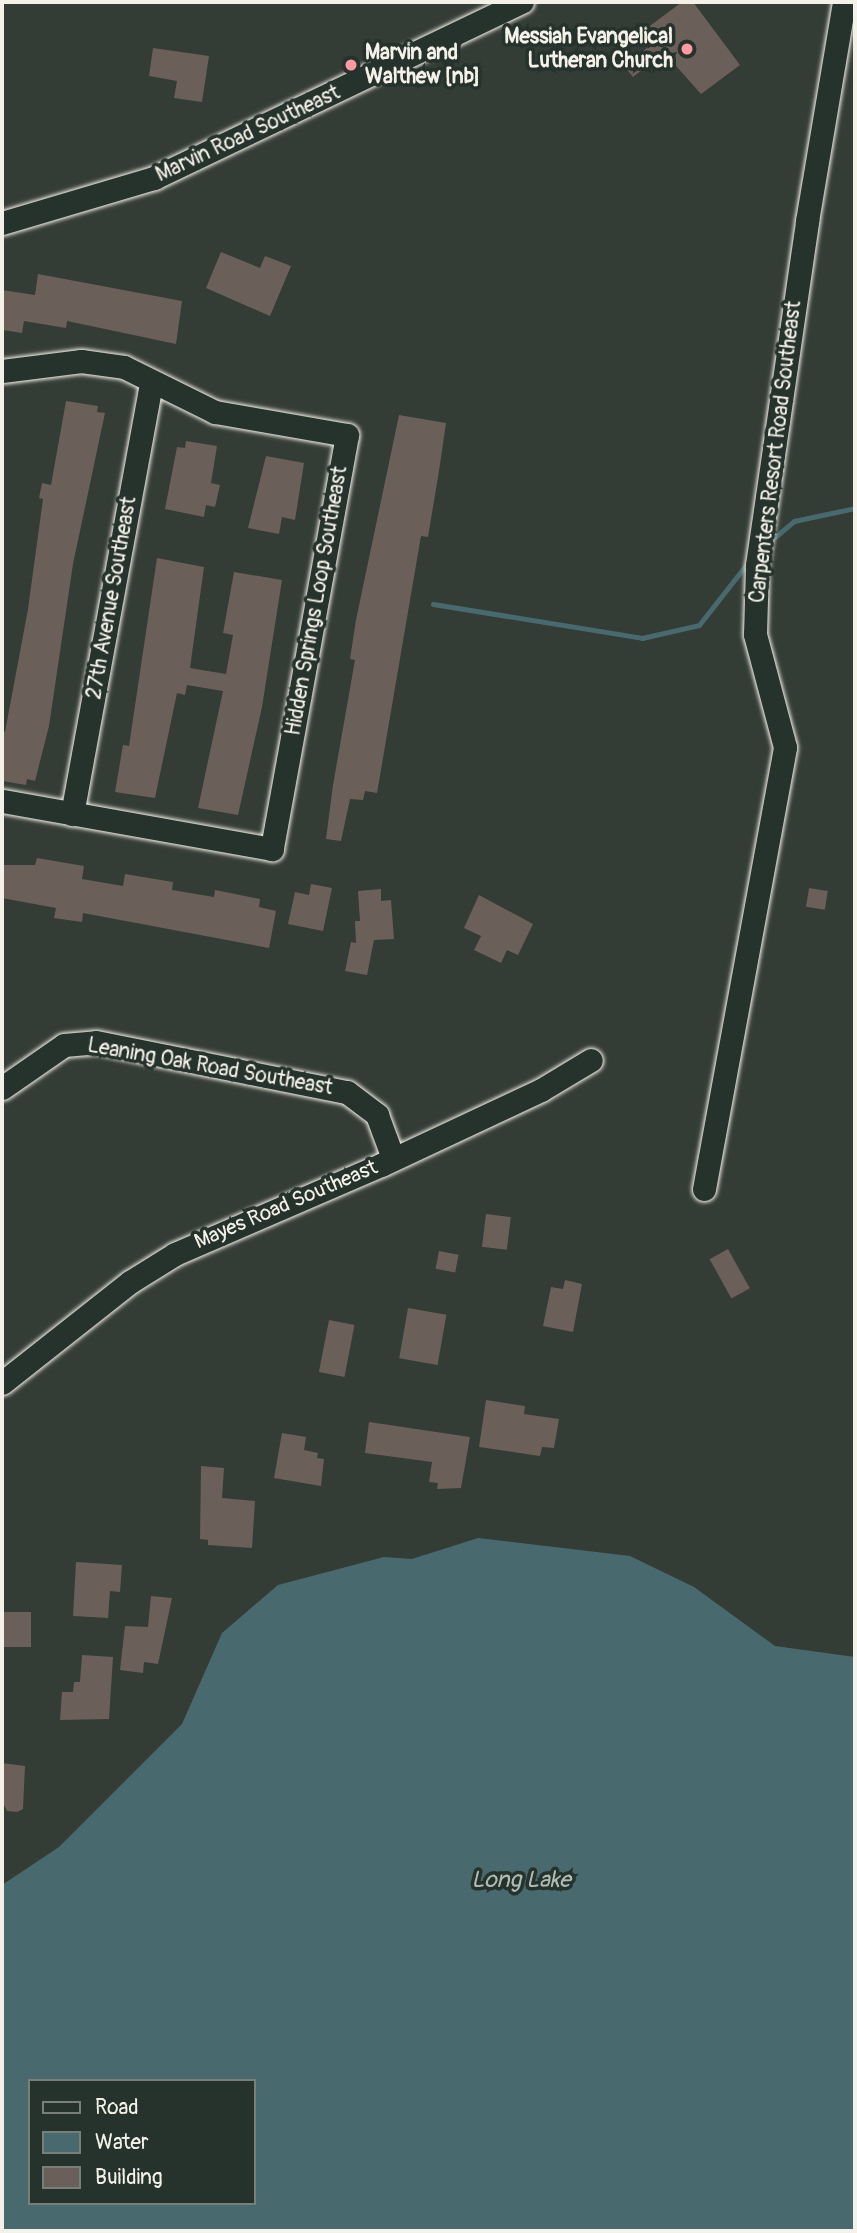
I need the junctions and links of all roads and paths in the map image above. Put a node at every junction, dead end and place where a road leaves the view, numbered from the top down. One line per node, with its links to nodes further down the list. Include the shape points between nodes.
1 (522, 2): 3 (street, Marvin Road Southeast, via 154,178)
2 (844, 2): 11 (street, Carpenters Resort Road Southeast, via 757,565 755,635 785,747)
3 (2, 223)
4 (2, 371): 5 (street, Hidden Springs Loop Southeast, via 81,361 124,367)
5 (152, 382): 7 (street, 27th Avenue Southeast); 7 (street, Hidden Springs Loop Southeast, via 215,412 347,435 272,849)
6 (2, 801): 7 (street, Hidden Springs Loop Southeast)
7 (72, 814)
8 (591, 1060): 10 (street, Mayes Road Southeast, via 541,1090)
9 (2, 1088): 10 (street, Leaning Oak Road Southeast, via 64,1045 96,1042 347,1092 377,1115)
10 (393, 1158): 12 (street, Mayes Road Southeast, via 175,1254 130,1282)
11 (704, 1189)
12 (2, 1383)

